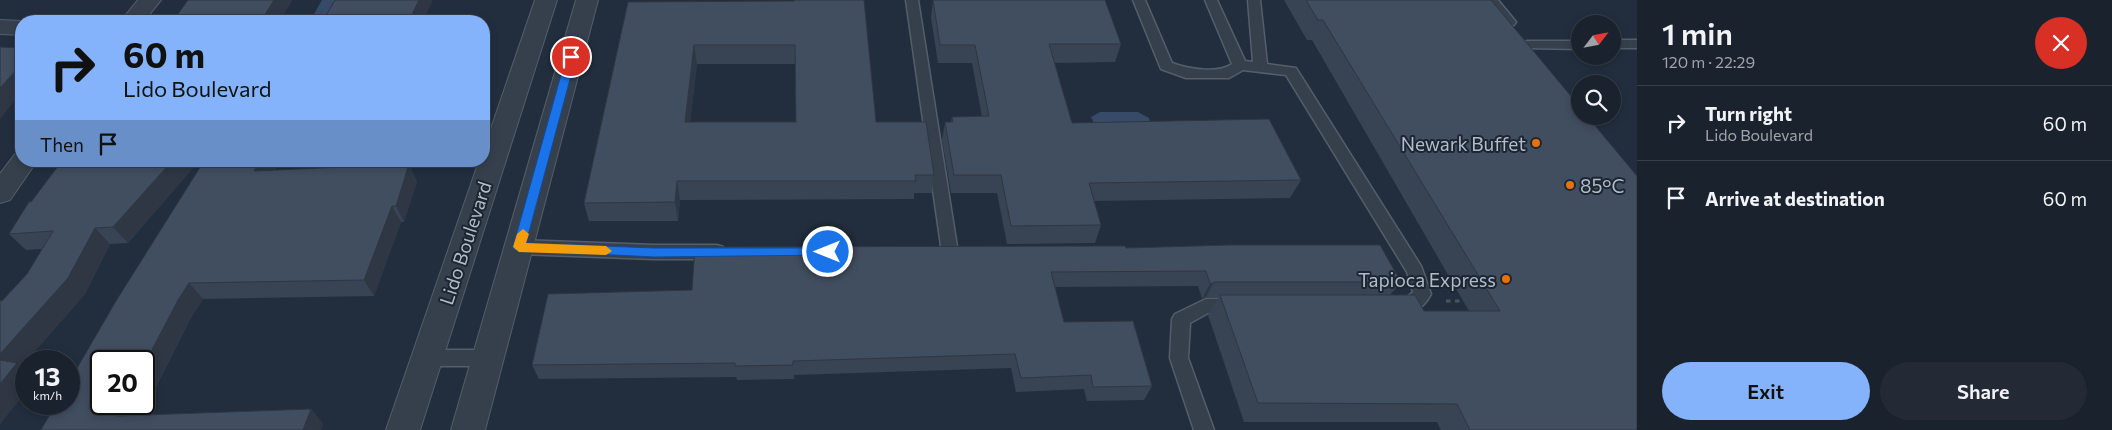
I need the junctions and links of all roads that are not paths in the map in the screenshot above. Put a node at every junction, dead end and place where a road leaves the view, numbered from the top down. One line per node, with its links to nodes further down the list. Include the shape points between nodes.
1 (150, 0): 9 (street)
2 (546, 0): 26 (street, Lido Boulevard)
3 (587, 0): 21 (street)
4 (912, 0): 23 (lane, via 941,253)
5 (1139, 0): 17 (lane, via 1166,66 1186,73 1229,73)
6 (1211, 0): 17 (lane)
7 (1254, 0): 18 (lane)
8 (1491, 0): 12 (lane)
9 (137, 15)
10 (0, 26): 11 (street)
11 (15, 27)
12 (1521, 38): 13 (lane); 16 (lane)
13 (1571, 44)
14 (1621, 44): 15 (lane)
15 (1637, 44)
16 (1540, 60)
17 (1240, 65): 18 (lane)
18 (1260, 67): 25 (lane, via 1291,71 1415,271 1422,294 1409,306)
19 (20, 167): 20 (street)
20 (0, 193)
21 (519, 247): 22 (lane); 27 (street)
22 (731, 252)
23 (969, 253)
24 (1254, 306): 30 (lane, via 1206,306 1181,319 1179,358)
25 (1380, 306)
26 (426, 358): 27 (lane); 28 (street, Lido Boulevard)
27 (488, 358): 29 (street)
28 (403, 430)
29 (468, 430)
30 (1204, 430)

